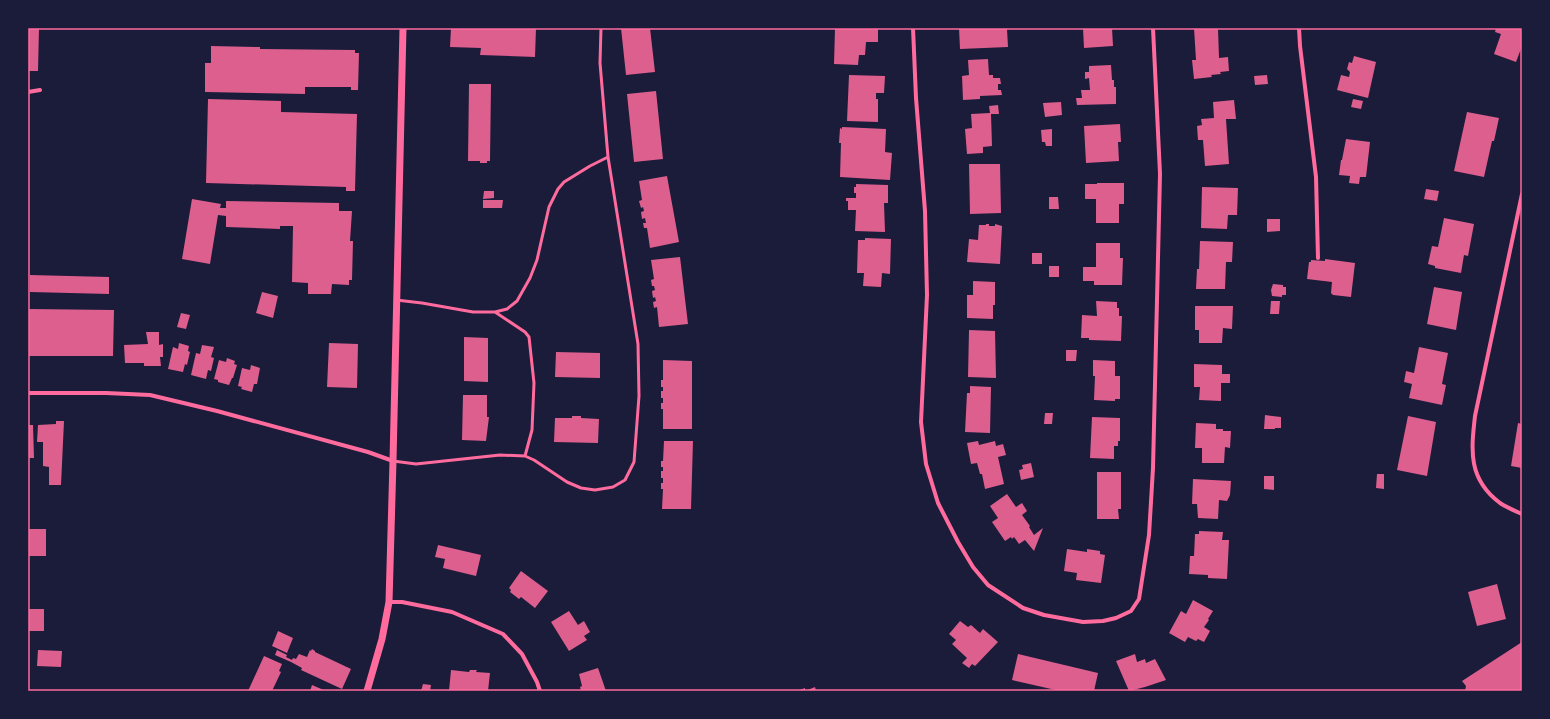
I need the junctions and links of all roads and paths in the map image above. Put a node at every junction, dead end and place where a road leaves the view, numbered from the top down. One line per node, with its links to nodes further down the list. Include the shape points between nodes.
1 (403, 28): 11 (street)
2 (601, 28): 8 (lane, via 600,63)
3 (913, 28): 4 (street, via 928,296 921,422 926,464 938,503 973,567 988,585 1024,608 1044,615 1083,622 1103,621 1131,611 1139,599 1149,535 1160,174)
4 (1153, 28)
5 (1299, 28): 10 (street, via 1316,177)
6 (40, 90): 7 (street)
7 (28, 92)
8 (608, 157): 12 (lane, via 564,182 558,190 548,207 537,260 530,278 517,301 507,309); 14 (lane, via 638,344 639,396 634,462 625,480 613,487 595,490 567,482)
9 (1522, 194): 16 (street, via 1475,416 1472,442 1474,468 1482,486 1500,503)
10 (1318, 258)
11 (396, 300): 12 (lane, via 473,312); 15 (street)
12 (495, 312): 14 (lane, via 526,332 529,337 534,383 532,430)
13 (28, 393): 15 (street, via 150,395)
14 (525, 456): 15 (lane, via 500,455 416,464)
15 (393, 460): 17 (street)
16 (1522, 514)
17 (389, 602): 18 (street, via 382,639); 19 (street, via 402,602 452,612 503,634 522,654)
18 (367, 691)
19 (540, 691)

